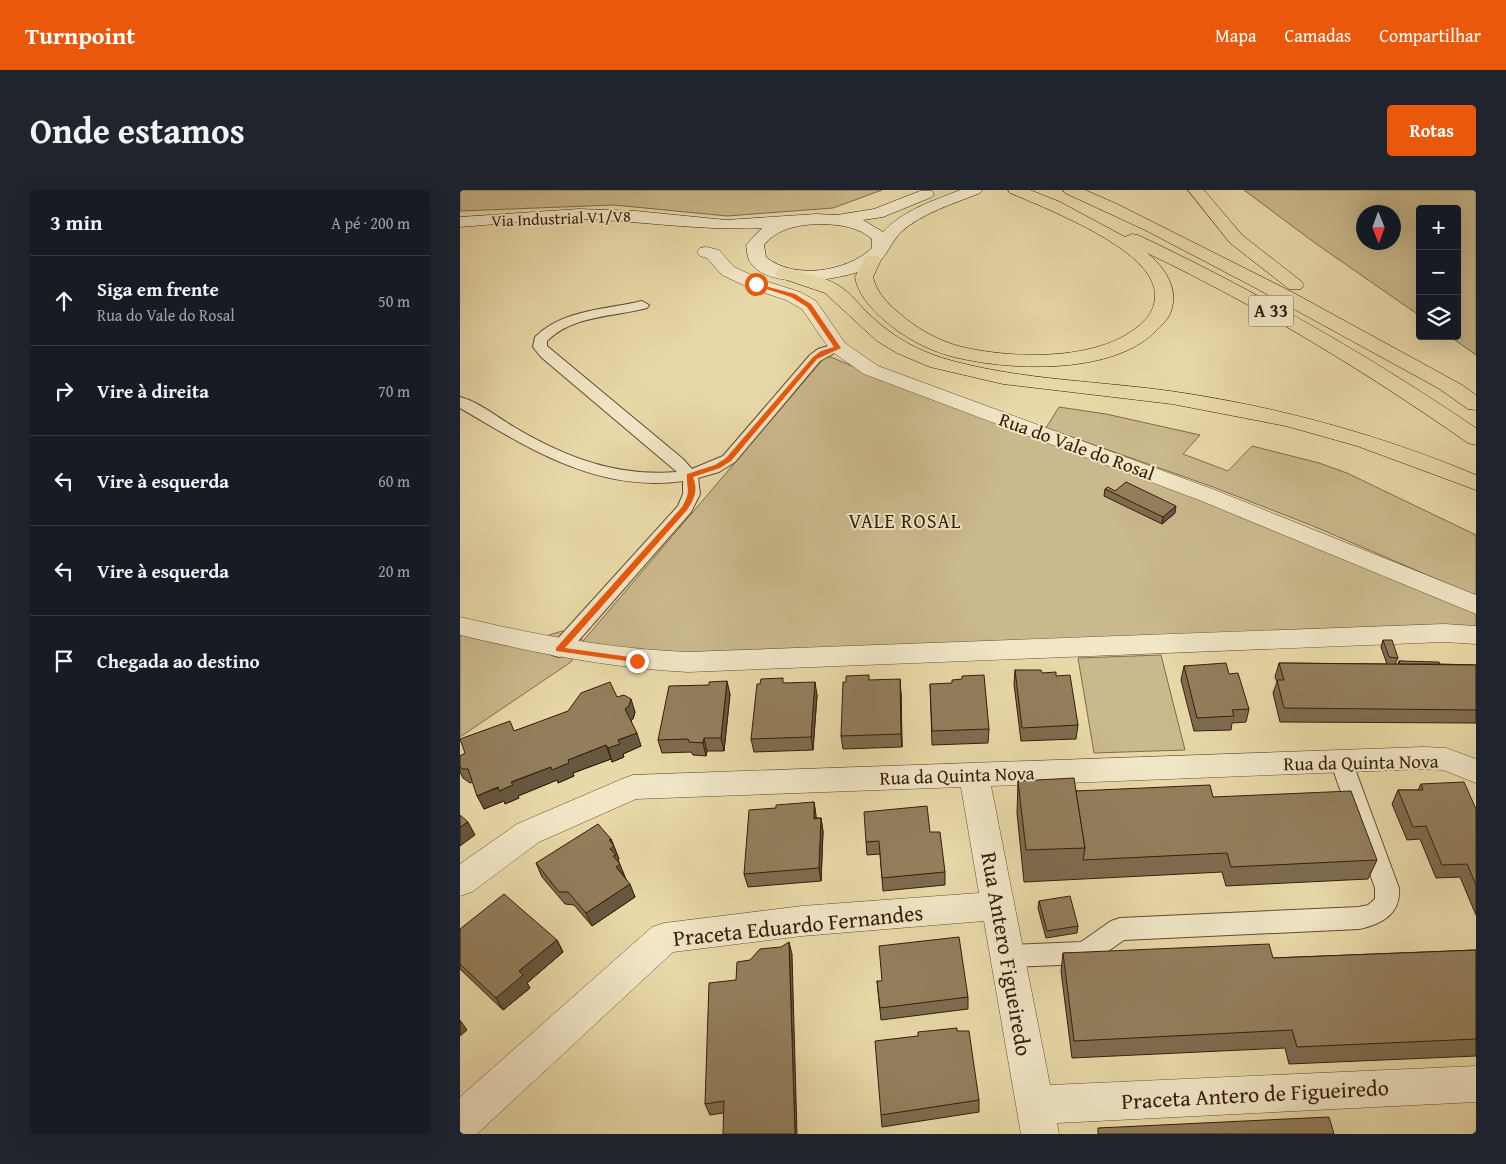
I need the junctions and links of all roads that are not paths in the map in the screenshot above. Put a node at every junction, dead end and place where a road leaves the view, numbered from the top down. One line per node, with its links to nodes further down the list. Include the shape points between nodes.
1 (974, 190): 5 (street)
2 (1016, 190): 6 (highway, A 33)
3 (1071, 190): 17 (highway, A 33, via 1106,204 1320,313)
4 (1196, 190): 17 (highway, via 1236,239 1279,274)
5 (936, 197): 7 (street, via 918,196 877,212); 13 (street, via 893,230)
6 (1054, 205): 13 (highway, via 1123,245 1156,272 1164,290 1164,307 1155,322 1130,341 1091,354 1047,360 993,358 945,348 908,329 873,297 864,277); 20 (highway, A 33, via 1184,262 1350,356)
7 (826, 219): 9 (street); 13 (street, via 869,228 880,238)
8 (460, 222): 10 (street, Via Industrial V1/V8, via 578,214 636,216)
9 (795, 222): 10 (street, Via Industrial V1/V8, via 744,225); 11 (street, via 765,234)
10 (691, 223): 11 (street, Via Industrial V1/V8, via 732,235)
11 (754, 250): 14 (street, Via Industrial V1/V8, via 759,261)
12 (706, 252): 16 (street, Rua do Vale do Rosal, via 713,254 728,271 809,305)
13 (877, 254): 14 (street, Via Industrial V1/V8, via 855,269 833,274 808,276)
14 (784, 273): 22 (highway, via 836,292 880,335 919,356 947,366 1012,379 1171,397 1282,417 1385,446)
15 (642, 305): 21 (lane, via 556,326 540,340 540,347)
16 (838, 348): 21 (lane, via 815,358 728,459 717,467); 23 (street, Rua do Vale do Rosal, via 871,370 1207,494)
17 (1455, 390): 19 (highway, A 33)
18 (460, 402): 21 (lane, via 558,459 578,467 623,477)
19 (1476, 404)
20 (1476, 438)
21 (690, 476): 26 (lane, via 693,488 685,508)
22 (1476, 483)
23 (1476, 605)
24 (460, 626): 26 (street)
25 (1476, 635): 26 (street, via 688,662 637,661)
26 (559, 650)
27 (1341, 761): 28 (street, Rua da Quinta Nova, via 1446,759); 29 (street, Rua da Quinta Nova); 32 (lane, via 1387,888 1384,907 1374,916 1120,929 1084,953)
28 (1476, 772)
29 (974, 775): 30 (street, Rua da Quinta Nova, via 633,787 528,833); 31 (street, Rua Antero Figueiredo)
30 (460, 882)
31 (998, 906): 32 (street, Rua Antero Figueiredo); 35 (street, Praceta Eduardo Fernandes, via 802,921 664,938)
32 (1007, 956): 34 (street, Rua Antero Figueiredo)
33 (1476, 1084): 34 (street, Praceta Antero de Figueiredo)
34 (1038, 1119)
35 (460, 1123)

